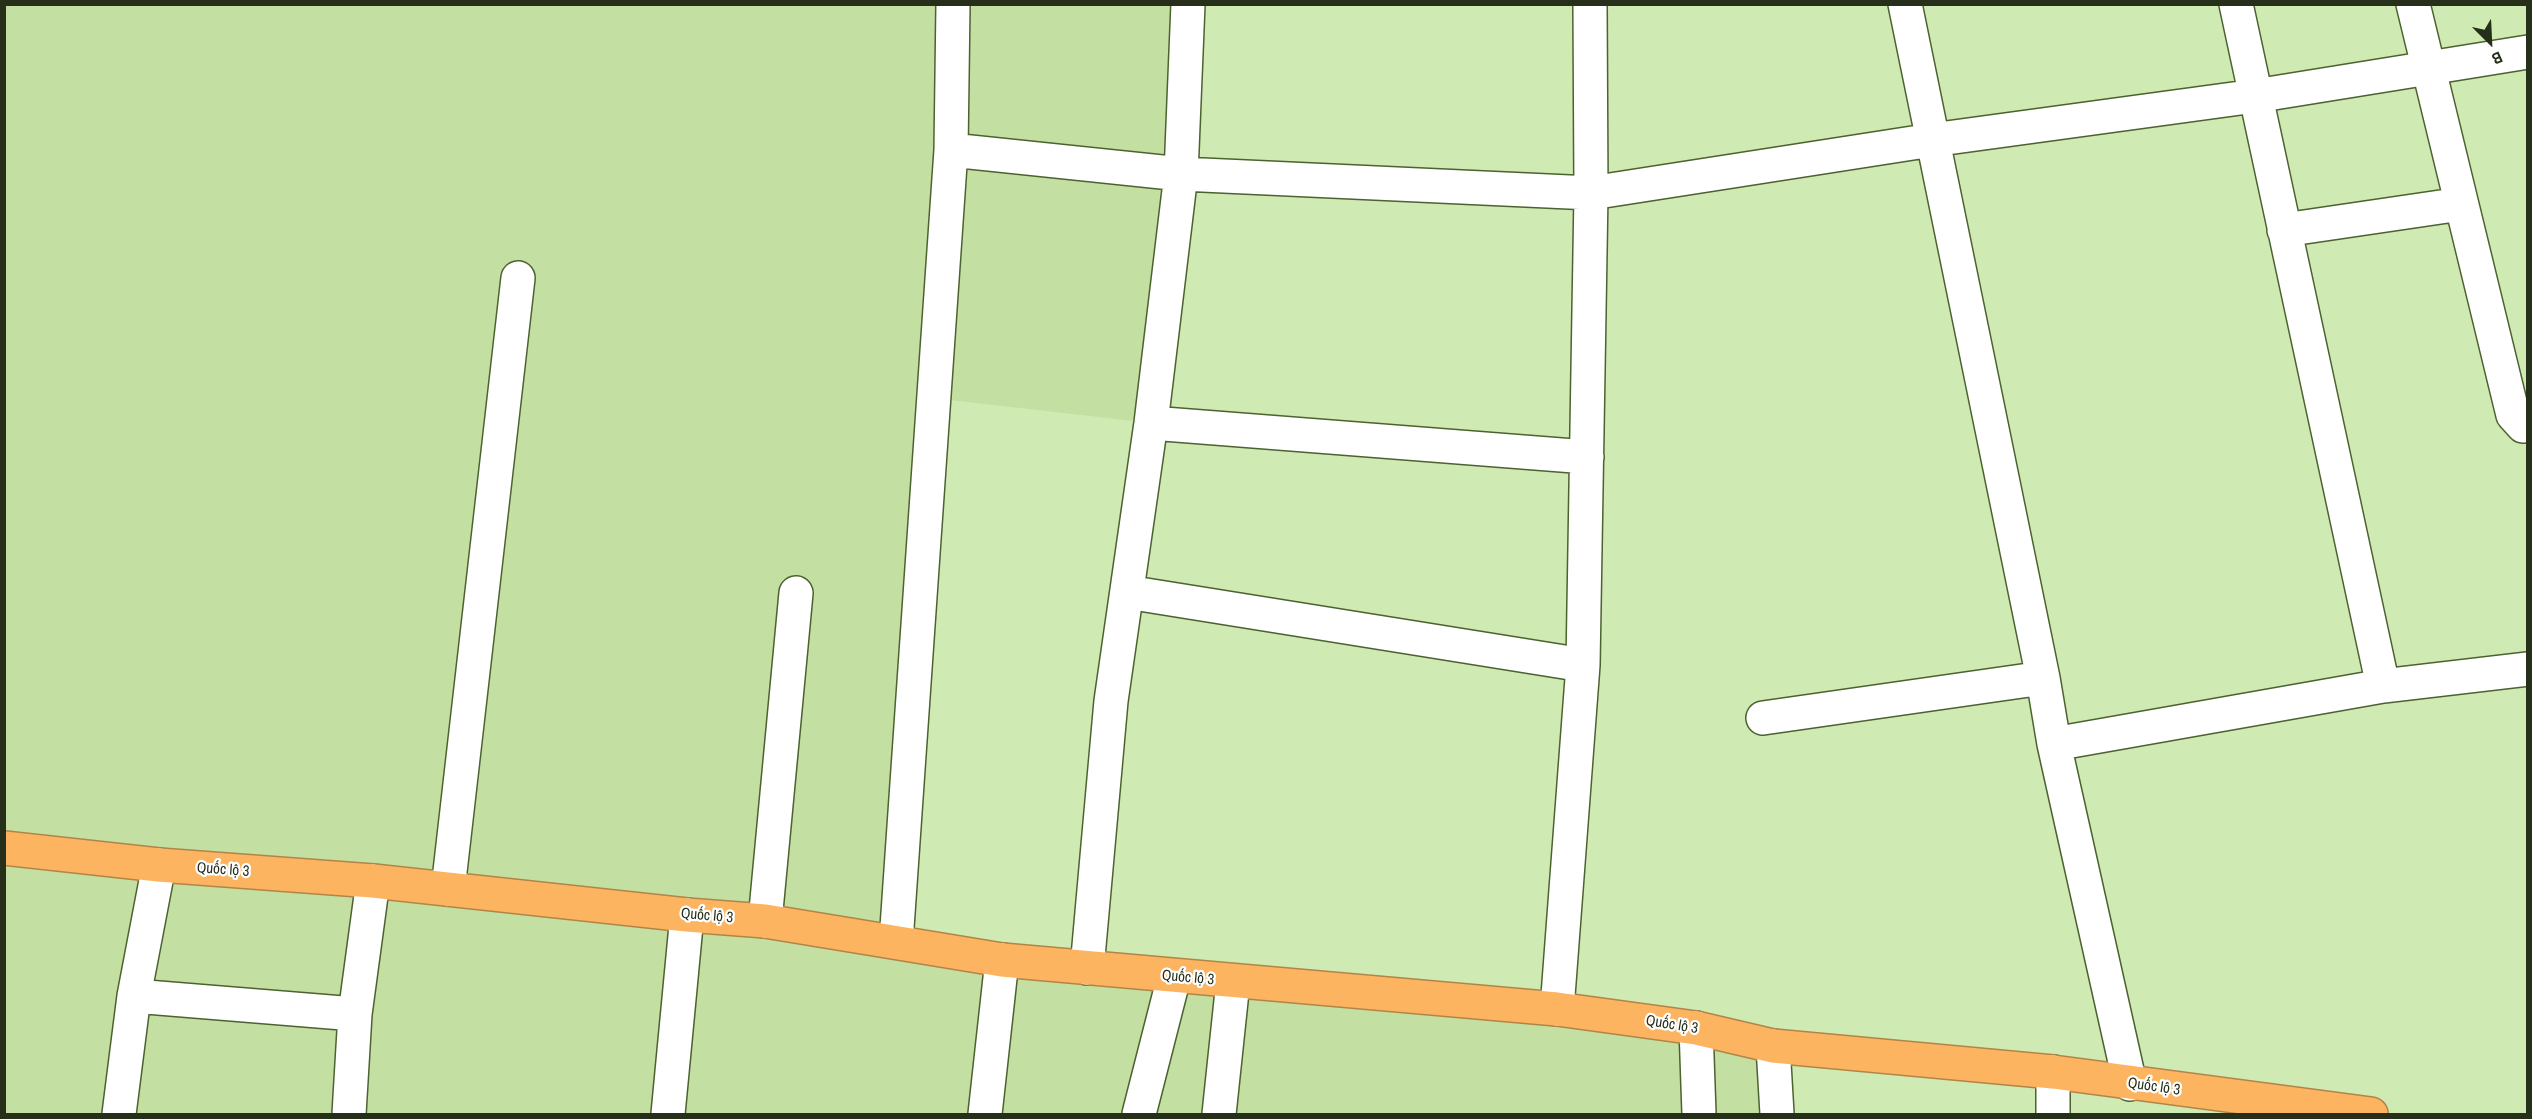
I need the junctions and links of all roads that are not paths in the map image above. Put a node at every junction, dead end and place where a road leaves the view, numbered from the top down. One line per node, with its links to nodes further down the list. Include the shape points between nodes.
1 (953, 4): 11 (street)
2 (1188, 4): 12 (street)
3 (1590, 4): 13 (street)
4 (1905, 4): 10 (street)
5 (2236, 4): 9 (street)
6 (2413, 4): 8 (street)
7 (2528, 52): 8 (street)
8 (2428, 68): 9 (street); 14 (street)
9 (2255, 96): 10 (street); 15 (street)
10 (1932, 140): 13 (street); 24 (street)
11 (951, 150): 12 (street); 34 (street)
12 (1180, 174): 13 (street); 17 (street)
13 (1591, 193): 19 (street)
14 (2462, 204): 15 (street); 18 (street, via 2514,415 2523,426)
15 (2284, 230): 25 (street)
16 (518, 278): 31 (street)
17 (1151, 423): 19 (street); 20 (street)
18 (2528, 425)
19 (1587, 458): 22 (street)
20 (1127, 592): 22 (street); 36 (street, via 1111,701)
21 (796, 593): 33 (street)
22 (1583, 665): 40 (street)
23 (2528, 669): 25 (street)
24 (2043, 678): 26 (street); 27 (street)
25 (2383, 686): 27 (street)
26 (1763, 717)
27 (2054, 744): 45 (street)
28 (4, 848): 29 (highway, Quốc lộ 3)
29 (159, 866): 30 (highway, Quốc lộ 3); 39 (street)
30 (373, 881): 31 (highway, Quốc lộ 3); 41 (street)
31 (448, 889): 32 (highway, Quốc lộ 3)
32 (687, 915): 33 (highway, Quốc lộ 3); 49 (street)
33 (765, 921): 34 (highway, Quốc lộ 3)
34 (896, 942): 35 (highway, Quốc lộ 3)
35 (1002, 960): 36 (highway, Quốc lộ 3); 50 (street)
36 (1087, 968): 37 (highway, Quốc lộ 3)
37 (1174, 977): 38 (highway, Quốc lộ 3); 51 (street)
38 (1233, 982): 40 (highway, Quốc lộ 3); 52 (street)
39 (134, 996): 41 (street); 47 (street)
40 (1557, 1009): 42 (highway, Quốc lộ 3)
41 (355, 1014): 48 (street)
42 (1696, 1028): 43 (highway, Quốc lộ 3); 53 (street)
43 (1773, 1046): 44 (highway, Quốc lộ 3); 54 (street)
44 (2053, 1072): 45 (highway, Quốc lộ 3); 55 (street)
45 (2130, 1084): 46 (highway, Quốc lộ 3)
46 (2321, 1112): 56 (highway, Quốc lộ 3)
47 (119, 1114)
48 (350, 1114)
49 (668, 1114)
50 (985, 1114)
51 (1139, 1114)
52 (1219, 1114)
53 (1699, 1114)
54 (1778, 1114)
55 (2053, 1114)
56 (2371, 1114)

